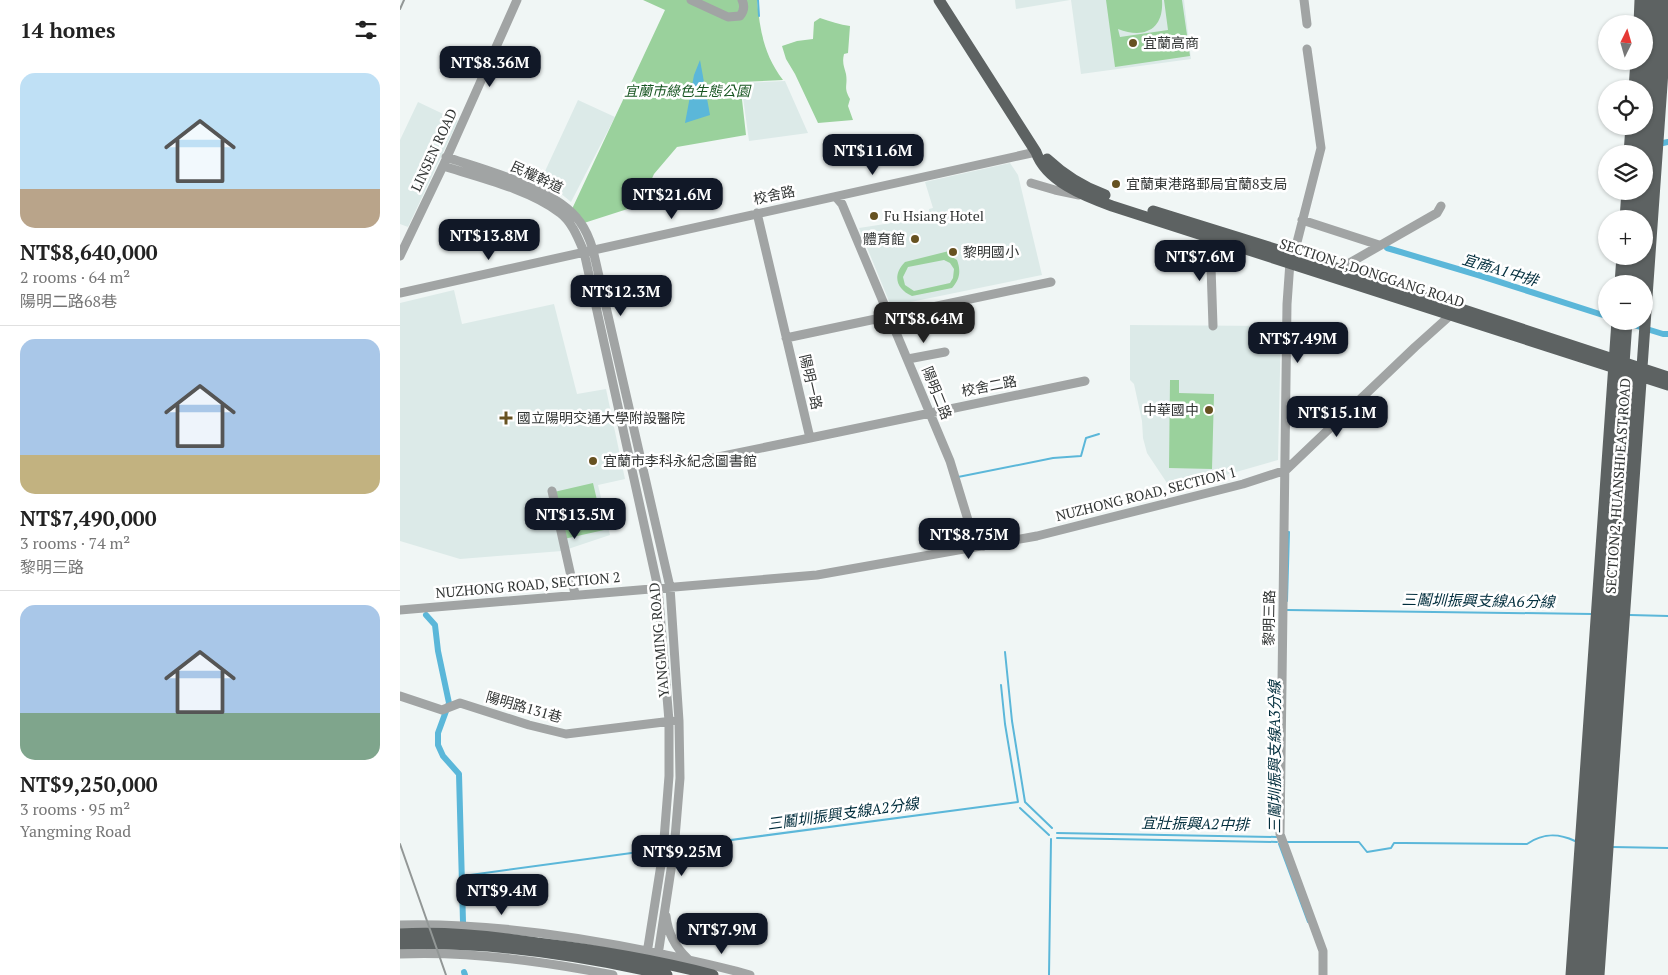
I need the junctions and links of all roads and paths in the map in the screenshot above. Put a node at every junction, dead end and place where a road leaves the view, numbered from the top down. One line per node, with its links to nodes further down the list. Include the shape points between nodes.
1 (517, 0): 17 (street, LINSEN ROAD)
2 (691, 0): 3 (street, via 732,18 743,12)
3 (742, 0)
4 (939, 0): 16 (main road, SECTION 2,DONGGANG ROAD)
5 (1304, 0): 11 (street)
6 (1640, 0): 10 (main road)
7 (1650, 0): 13 (main road)
8 (1660, 0): 14 (main road, SECTION 2, HUANSHI EAST ROAD)
9 (1668, 0): 15 (main road, SECTION 2, HUANSHI EAST ROAD)
10 (1639, 15)
11 (1307, 24)
12 (1307, 49): 24 (street, 黎明三路, via 1322,148)
13 (1644, 80)
14 (1650, 145)
15 (1651, 145)
16 (1036, 152): 19 (main road, SECTION 2,DONGGANG ROAD, via 1039,161 1054,176); 20 (street, 校舍路); 30 (main road, SECTION 2,DONGGANG ROAD, via 1094,191)
17 (444, 162): 27 (street, 民權幹道, via 508,178 558,201 580,222); 28 (street, 民權幹道, via 549,206 566,219); 29 (street, LINSEN ROAD)
18 (1031, 183): 19 (street)
19 (1087, 196): 25 (main road, SECTION 2,DONGGANG ROAD)
20 (836, 197): 23 (street, 校舍路); 35 (street, 陽明二路, via 842,204)
21 (1645, 200): 43 (main road, SECTION 2, HUANSHI EAST ROAD)
22 (1441, 206): 26 (street, via 1437,213)
23 (757, 213): 27 (street, 校舍路); 40 (street, 陽明一路)
24 (1302, 220): 26 (street); 30 (street, 黎明三路)
25 (1210, 237): 30 (main road, SECTION 2,DONGGANG ROAD); 36 (street)
26 (1379, 245): 31 (street)
27 (593, 250): 28 (street, 校舍路); 53 (street, YANGMING ROAD)
28 (584, 252): 33 (street, 校舍路); 54 (street, YANGMING ROAD)
29 (400, 256)
30 (1292, 258): 31 (main road, SECTION 2,DONGGANG ROAD); 50 (street, 黎明三路, via 1287,322)
31 (1338, 273): 34 (main road, SECTION 2,DONGGANG ROAD)
32 (1051, 282): 35 (street)
33 (400, 293)
34 (1455, 312): 43 (main road, SECTION 2,DONGGANG ROAD); 50 (street, NUZHONG ROAD, SECTION 1)
35 (890, 315): 40 (street); 42 (street, 陽明二路)
36 (1212, 326)
37 (1619, 330): 43 (main road, SECTION 2, HUANSHI EAST ROAD)
38 (1627, 330): 43 (main road, SECTION 2, HUANSHI EAST ROAD)
39 (1635, 330): 43 (main road, SECTION 2, HUANSHI EAST ROAD)
40 (786, 338): 48 (street, 陽明一路)
41 (945, 352): 42 (street)
42 (908, 360): 47 (street, 陽明二路)
43 (1628, 368): 44 (main road); 46 (main road); 69 (main road, SECTION 2, HUANSHI EAST ROAD); 70 (main road, SECTION 2, HUANSHI EAST ROAD); 71 (main road, SECTION 2, HUANSHI EAST ROAD); 72 (main road, SECTION 2, HUANSHI EAST ROAD)
44 (1668, 377)
45 (1085, 381): 47 (street, 校舍二路)
46 (1668, 386)
47 (929, 412): 48 (street, 校舍二路); 52 (street, 陽明二路, via 950,461 968,520)
48 (810, 438): 49 (street)
49 (689, 463)
50 (1286, 470): 52 (street, NUZHONG ROAD, SECTION 1, via 1134,513); 68 (street, 黎明三路, via 1280,834 1323,951)
51 (552, 491): 55 (street)
52 (983, 546): 53 (street, NUZHONG ROAD, SECTION 1, via 818,575)
53 (670, 586): 54 (street, NUZHONG ROAD, SECTION 1); 59 (street, YANGMING ROAD, via 680,778)
54 (658, 588): 55 (street, NUZHONG ROAD, SECTION 2); 58 (street, YANGMING ROAD)
55 (575, 594): 56 (street, NUZHONG ROAD, SECTION 2)
56 (400, 610)
57 (400, 696): 58 (street, 陽明路131巷, via 442,710 460,703 566,734)
58 (671, 721): 64 (street, YANGMING ROAD, via 666,824)
59 (667, 901): 63 (street, via 670,934 674,944); 64 (street, YANGMING ROAD)
60 (400, 926): 64 (main road, via 601,952)
61 (400, 944): 64 (main road, via 483,946)
62 (400, 954): 65 (street, via 486,956)
63 (689, 960): 64 (street); 67 (street)
64 (653, 966): 66 (main road)
65 (613, 975)
66 (713, 975)
67 (750, 975)
68 (1323, 975)
69 (1571, 975)
70 (1581, 975)
71 (1590, 975)
72 (1599, 975)

